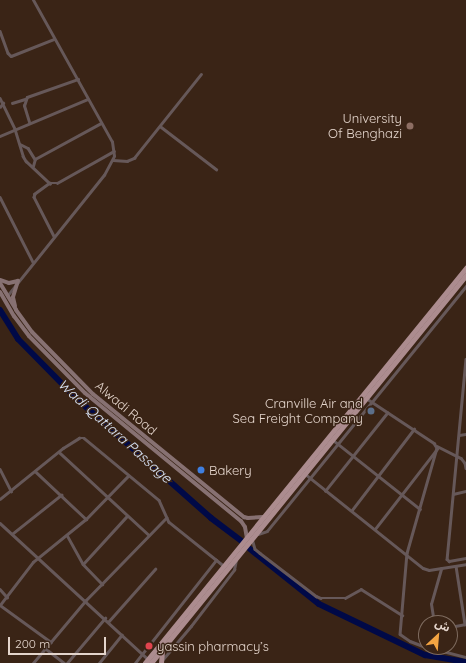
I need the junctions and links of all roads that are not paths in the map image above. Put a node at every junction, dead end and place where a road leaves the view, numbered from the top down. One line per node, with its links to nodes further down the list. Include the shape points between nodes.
1 (33, 0): 3 (street)
2 (0, 31): 3 (street, via 8,53 12,56)
3 (54, 39): 5 (street)
4 (201, 74): 14 (street)
5 (78, 79): 7 (street); 8 (street, via 29,96)
6 (0, 98): 9 (street)
7 (88, 99): 12 (street); 13 (street)
8 (25, 100): 10 (street); 12 (street, via 24,106)
9 (3, 103): 11 (street); 15 (street)
10 (12, 104)
11 (0, 107)
12 (29, 122): 15 (street)
13 (101, 122): 18 (street); 19 (street)
14 (160, 126): 20 (street, via 131,161); 22 (street)
15 (15, 129): 16 (street); 17 (street)
16 (0, 136)
17 (20, 144): 19 (street, via 28,148); 21 (street, via 26,161)
18 (114, 151): 20 (street); 23 (street, via 57,183)
19 (35, 159): 21 (street)
20 (113, 160): 25 (street, via 104,175)
21 (34, 166): 23 (street)
22 (216, 169)
23 (50, 182): 25 (street, via 34,197)
24 (0, 197): 26 (street)
25 (54, 236): 26 (street)
26 (33, 262): 30 (street)
27 (466, 268): 70 (highway)
28 (466, 276): 36 (highway)
29 (0, 280): 30 (main road)
30 (18, 282): 34 (street); 35 (main road, via 13,297)
31 (0, 283): 34 (main road, Alwadi Road)
32 (466, 286): 37 (street)
33 (0, 292): 34 (main road, Alwadi Road)
34 (5, 297): 35 (main road, Alwadi Road); 41 (main road, Alwadi Road, via 29,336)
35 (16, 310): 41 (main road, Alwadi Road, via 32,332)
36 (429, 321): 37 (street); 39 (highway)
37 (434, 326): 40 (street)
38 (466, 359): 45 (street)
39 (366, 398): 40 (street); 46 (highway)
40 (372, 402): 42 (street); 47 (street)
41 (100, 403): 74 (main road, Alwadi Road)
42 (387, 413): 43 (street); 51 (street)
43 (414, 429): 48 (street); 57 (street)
44 (466, 434): 45 (street)
45 (459, 436): 50 (street)
46 (332, 440): 47 (street); 55 (highway)
47 (338, 445): 51 (street); 58 (street)
48 (437, 447): 50 (street); 64 (street); 67 (street)
49 (59, 452): 54 (street); 56 (street, via 79,438 84,438); 65 (street)
50 (457, 456): 52 (street, via 463,460); 62 (street)
51 (353, 457): 57 (street); 60 (street)
52 (466, 468)
53 (0, 469): 59 (street)
54 (36, 472): 59 (street); 63 (street)
55 (304, 473): 58 (street); 72 (highway)
56 (128, 476): 65 (street); 71 (street, via 159,500)
57 (378, 477): 64 (street); 68 (street)
58 (311, 479): 60 (street); 76 (street)
59 (11, 491): 66 (street)
60 (325, 491): 68 (street)
61 (466, 491): 62 (street)
62 (453, 494): 86 (street, via 447,559 449,562)
63 (61, 495): 73 (street); 78 (street)
64 (402, 496): 67 (street); 77 (street)
65 (107, 498): 69 (street); 73 (street)
66 (0, 499)
67 (420, 509): 83 (street)
68 (352, 510): 77 (street)
69 (127, 516): 81 (street); 88 (street)
70 (263, 517): 74 (main road); 82 (highway)
71 (166, 518): 81 (street); 87 (street)
72 (268, 518): 76 (street); 79 (highway)
73 (86, 519): 80 (street)
74 (243, 519): 82 (main road)
75 (0, 523): 78 (street)
76 (274, 523): 79 (street, via 264,533)
77 (375, 529): 83 (street)
78 (12, 534): 85 (street)
79 (255, 534): 82 (highway)
80 (67, 535): 85 (street); 88 (street)
81 (149, 535): 94 (street)
82 (249, 538): 84 (highway); 90 (highway); 102 (street, via 255,550 316,596 345,598 361,589)
83 (407, 555): 92 (street, via 426,569); 102 (street)
84 (238, 556): 98 (highway); 100 (street, via 234,570)
85 (39, 558): 96 (street, via 27,568); 97 (street)
86 (466, 558)
87 (216, 560): 90 (street); 111 (street)
88 (83, 564): 94 (street)
89 (466, 564): 91 (street)
90 (224, 566): 112 (highway)
91 (456, 566): 92 (street); 105 (street)
92 (441, 568): 101 (street, via 430,604)
93 (155, 569): 104 (street)
94 (102, 584): 97 (street)
95 (0, 589): 96 (street)
96 (7, 596): 99 (street)
97 (86, 600): 103 (street); 107 (street)
98 (201, 602): 100 (street); 110 (highway)
99 (0, 605): 107 (street)
100 (207, 606): 113 (street)
101 (432, 615)
102 (402, 616): 108 (street, via 400,634)
103 (104, 618): 104 (street); 116 (street)
104 (108, 622): 106 (street)
105 (466, 624)
106 (122, 635): 111 (street); 117 (street)
107 (51, 642): 109 (street)
108 (418, 644)
109 (45, 648): 114 (street); 115 (street)
110 (162, 649): 112 (highway); 113 (highway)
111 (142, 654): 112 (street); 118 (street)
112 (148, 662)
113 (161, 662)
114 (33, 663)
115 (64, 663)
116 (67, 663)
117 (99, 663)
118 (135, 663)

